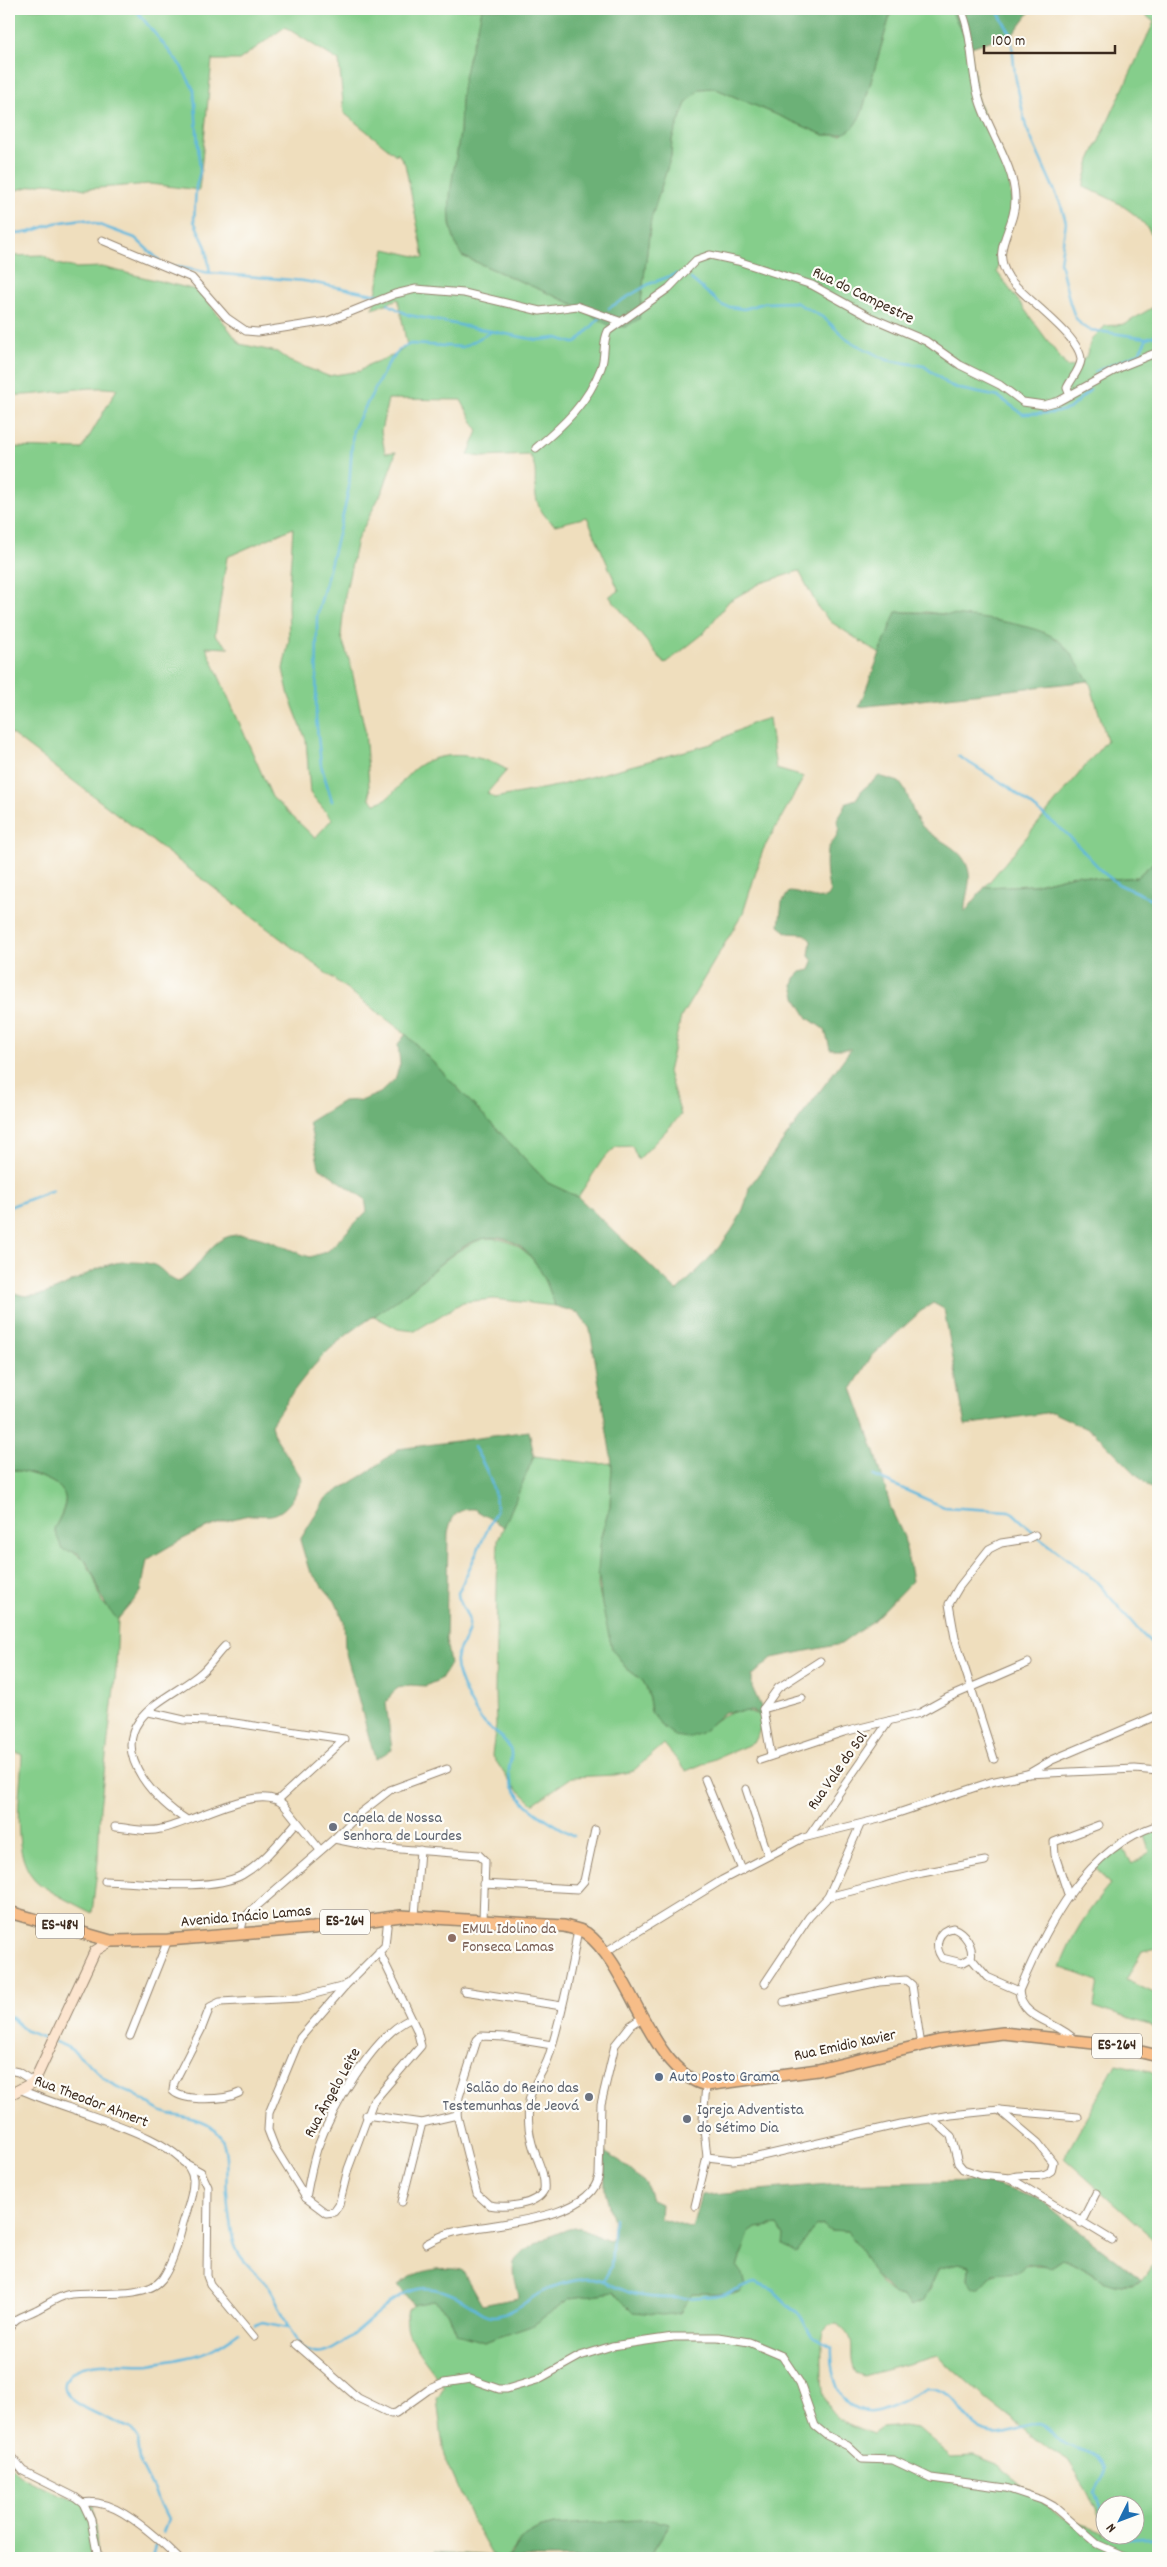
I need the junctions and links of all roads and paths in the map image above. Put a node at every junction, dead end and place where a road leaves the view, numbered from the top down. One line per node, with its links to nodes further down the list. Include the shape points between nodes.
1 (961, 9): 5 (street, via 979,101 1012,179 1016,198 1001,249 1001,260 1010,279 1057,323 1078,351 1081,360 1067,388)
2 (102, 240): 3 (street, via 192,278 227,318 246,331 328,321 416,289 464,293 540,311 577,306)
3 (619, 321): 5 (street, Rua do Campestre, via 669,288 696,260 710,255 812,285 870,317 926,341 1023,402 1044,405); 6 (street, Rua do Campestre, via 604,338 602,366 577,411)
4 (1158, 352): 5 (street, Rua do Campestre, via 1123,366)
5 (1070, 395)
6 (536, 448)
7 (1035, 1535): 11 (street, via 989,1549 950,1601 955,1638)
8 (225, 1646): 14 (street, via 203,1671)
9 (820, 1662): 13 (street, via 778,1688)
10 (1028, 1663): 11 (street, Rua Vale do Sol)
11 (972, 1687): 16 (street, Rua Vale do Sol, via 920,1713); 18 (street)
12 (802, 1698): 13 (street)
13 (763, 1709): 17 (street)
14 (149, 1712): 25 (street, via 184,1720 228,1722 344,1739); 26 (street, via 139,1720 132,1733 138,1770 169,1810)
15 (1158, 1715): 22 (street)
16 (889, 1721): 17 (street, Rua Vale do Sol); 33 (street, Rua Vale do Sol)
17 (771, 1755): 19 (street, Rua Vale do Sol)
18 (994, 1759)
19 (760, 1760)
20 (447, 1769): 34 (street, via 390,1790)
21 (1158, 1771): 22 (street, via 1135,1769)
22 (1028, 1774): 28 (street, via 991,1782)
23 (705, 1779): 39 (street)
24 (746, 1788): 37 (street)
25 (279, 1799): 26 (street, via 259,1798 217,1807); 27 (street)
26 (187, 1820): 31 (street, via 161,1830)
27 (297, 1822): 35 (street); 40 (street, via 262,1859 234,1878 174,1885)
28 (860, 1825): 33 (street); 42 (street)
29 (1099, 1825): 43 (street, via 1054,1842)
30 (1158, 1825): 43 (street, via 1118,1843)
31 (115, 1827)
32 (594, 1830): 41 (street, via 584,1882 578,1889)
33 (809, 1836): 37 (street)
34 (334, 1839): 35 (street); 36 (street, via 374,1847)
35 (320, 1850): 49 (street, via 244,1918)
36 (420, 1850): 41 (street, via 479,1855 484,1861); 45 (street)
37 (768, 1855): 39 (street)
38 (985, 1861): 42 (street)
39 (742, 1870): 53 (street)
40 (105, 1881)
41 (484, 1884): 47 (street)
42 (828, 1897): 55 (street, via 809,1917)
43 (1069, 1897): 57 (street, via 1051,1922)
44 (9, 1912): 50 (main road, Avenida Inácio Lamas / ES-484)
45 (415, 1916): 46 (main road, Avenida Inácio Lamas / ES-264); 47 (main road, Avenida Inácio Lamas / ES-264)
46 (388, 1917): 49 (main road, Avenida Inácio Lamas / ES-264); 52 (street, via 387,1941)
47 (483, 1920): 48 (main road, Avenida Inácio Lamas / ES-264, via 547,1923)
48 (578, 1929): 53 (main road, ES-264); 60 (street)
49 (240, 1934): 51 (main road, Avenida Inácio Lamas / ES-264)
50 (111, 1940): 51 (main road, Avenida Inácio Lamas / ES-264); 69 (main road, via 94,1951)
51 (168, 1940): 63 (street)
52 (379, 1951): 56 (street); 62 (street)
53 (605, 1952): 61 (main road, ES-264)
54 (971, 1958): 54 (street, via 962,1964 942,1958 937,1946 940,1935 950,1928 961,1931); 57 (street, via 987,1977)
55 (765, 1982)
56 (346, 1986): 72 (street, via 308,1996 220,2002 210,2007 173,2091 202,2099 226,2098); 84 (street, via 300,2038 268,2118 271,2141)
57 (1019, 1991): 64 (street, via 1028,2010 1064,2029)
58 (464, 1992): 60 (street)
59 (784, 2002): 66 (street, via 879,1982 906,1980 912,1985)
60 (562, 2006): 65 (street)
61 (643, 2017): 70 (main road, ES-264, via 678,2069 688,2078); 89 (street, via 630,2026 615,2045 600,2104 598,2183 591,2193 572,2206 502,2225 456,2231)
62 (410, 2018): 76 (street, via 420,2038 420,2049 377,2095); 84 (street, Rua Ângelo Leite, via 381,2039 348,2090 318,2146)
63 (130, 2036)
64 (1076, 2040): 66 (main road, Rua Emidio Xavier / ES-264, via 1003,2033 953,2038); 67 (main road, ES-264)
65 (552, 2045): 75 (street, via 504,2037 479,2037 458,2097); 75 (street, via 533,2086 528,2112 531,2140 544,2190 541,2195 532,2201 486,2203 477,2194)
66 (921, 2046): 70 (main road, Rua Emidio Xavier / ES-264, via 818,2070)
67 (1158, 2056)
68 (10, 2068): 69 (street)
69 (34, 2082): 71 (main road)
70 (706, 2085): 80 (street, via 703,2120)
71 (22, 2090): 73 (main road); 81 (street, Rua Theodor Ahnert, via 47,2102 127,2127 153,2140)
72 (239, 2093)
73 (9, 2095)
74 (998, 2110): 77 (street); 78 (street); 82 (street, via 1038,2143 1053,2162 1050,2171 1044,2175)
75 (457, 2114): 79 (street)
76 (366, 2115): 79 (street); 84 (street, via 336,2210 326,2212)
77 (1078, 2117)
78 (931, 2118): 80 (street, via 753,2158); 82 (street, via 951,2136 958,2163 963,2169 980,2175)
79 (422, 2123): 85 (street)
80 (707, 2157): 86 (street)
81 (181, 2162): 90 (street, Rua Theodor Ahnert, via 193,2180 190,2201 172,2257 159,2282 131,2292 56,2298 15,2319); 91 (street, via 201,2172 208,2187 207,2276 210,2284)
82 (1010, 2178): 87 (street)
83 (1096, 2193): 87 (street)
84 (306, 2198)
85 (402, 2202)
86 (695, 2206)
87 (1081, 2223): 88 (street)
88 (1112, 2240)
89 (426, 2244)
90 (9, 2328)
91 (254, 2337)
92 (296, 2344): 97 (street, via 358,2398 391,2414 438,2384 470,2378 499,2389 514,2388 537,2380 580,2356 612,2346 686,2336 738,2340 766,2348 784,2359 800,2383 814,2425 848,2446 862,2459 893,2460 931,2478 1006,2488 1042,2500 1091,2540)
93 (9, 2454): 94 (street, via 23,2471)
94 (84, 2504): 95 (street, via 91,2520); 96 (street, via 103,2504 146,2527)
95 (98, 2558)
96 (178, 2558)
97 (1129, 2558)

